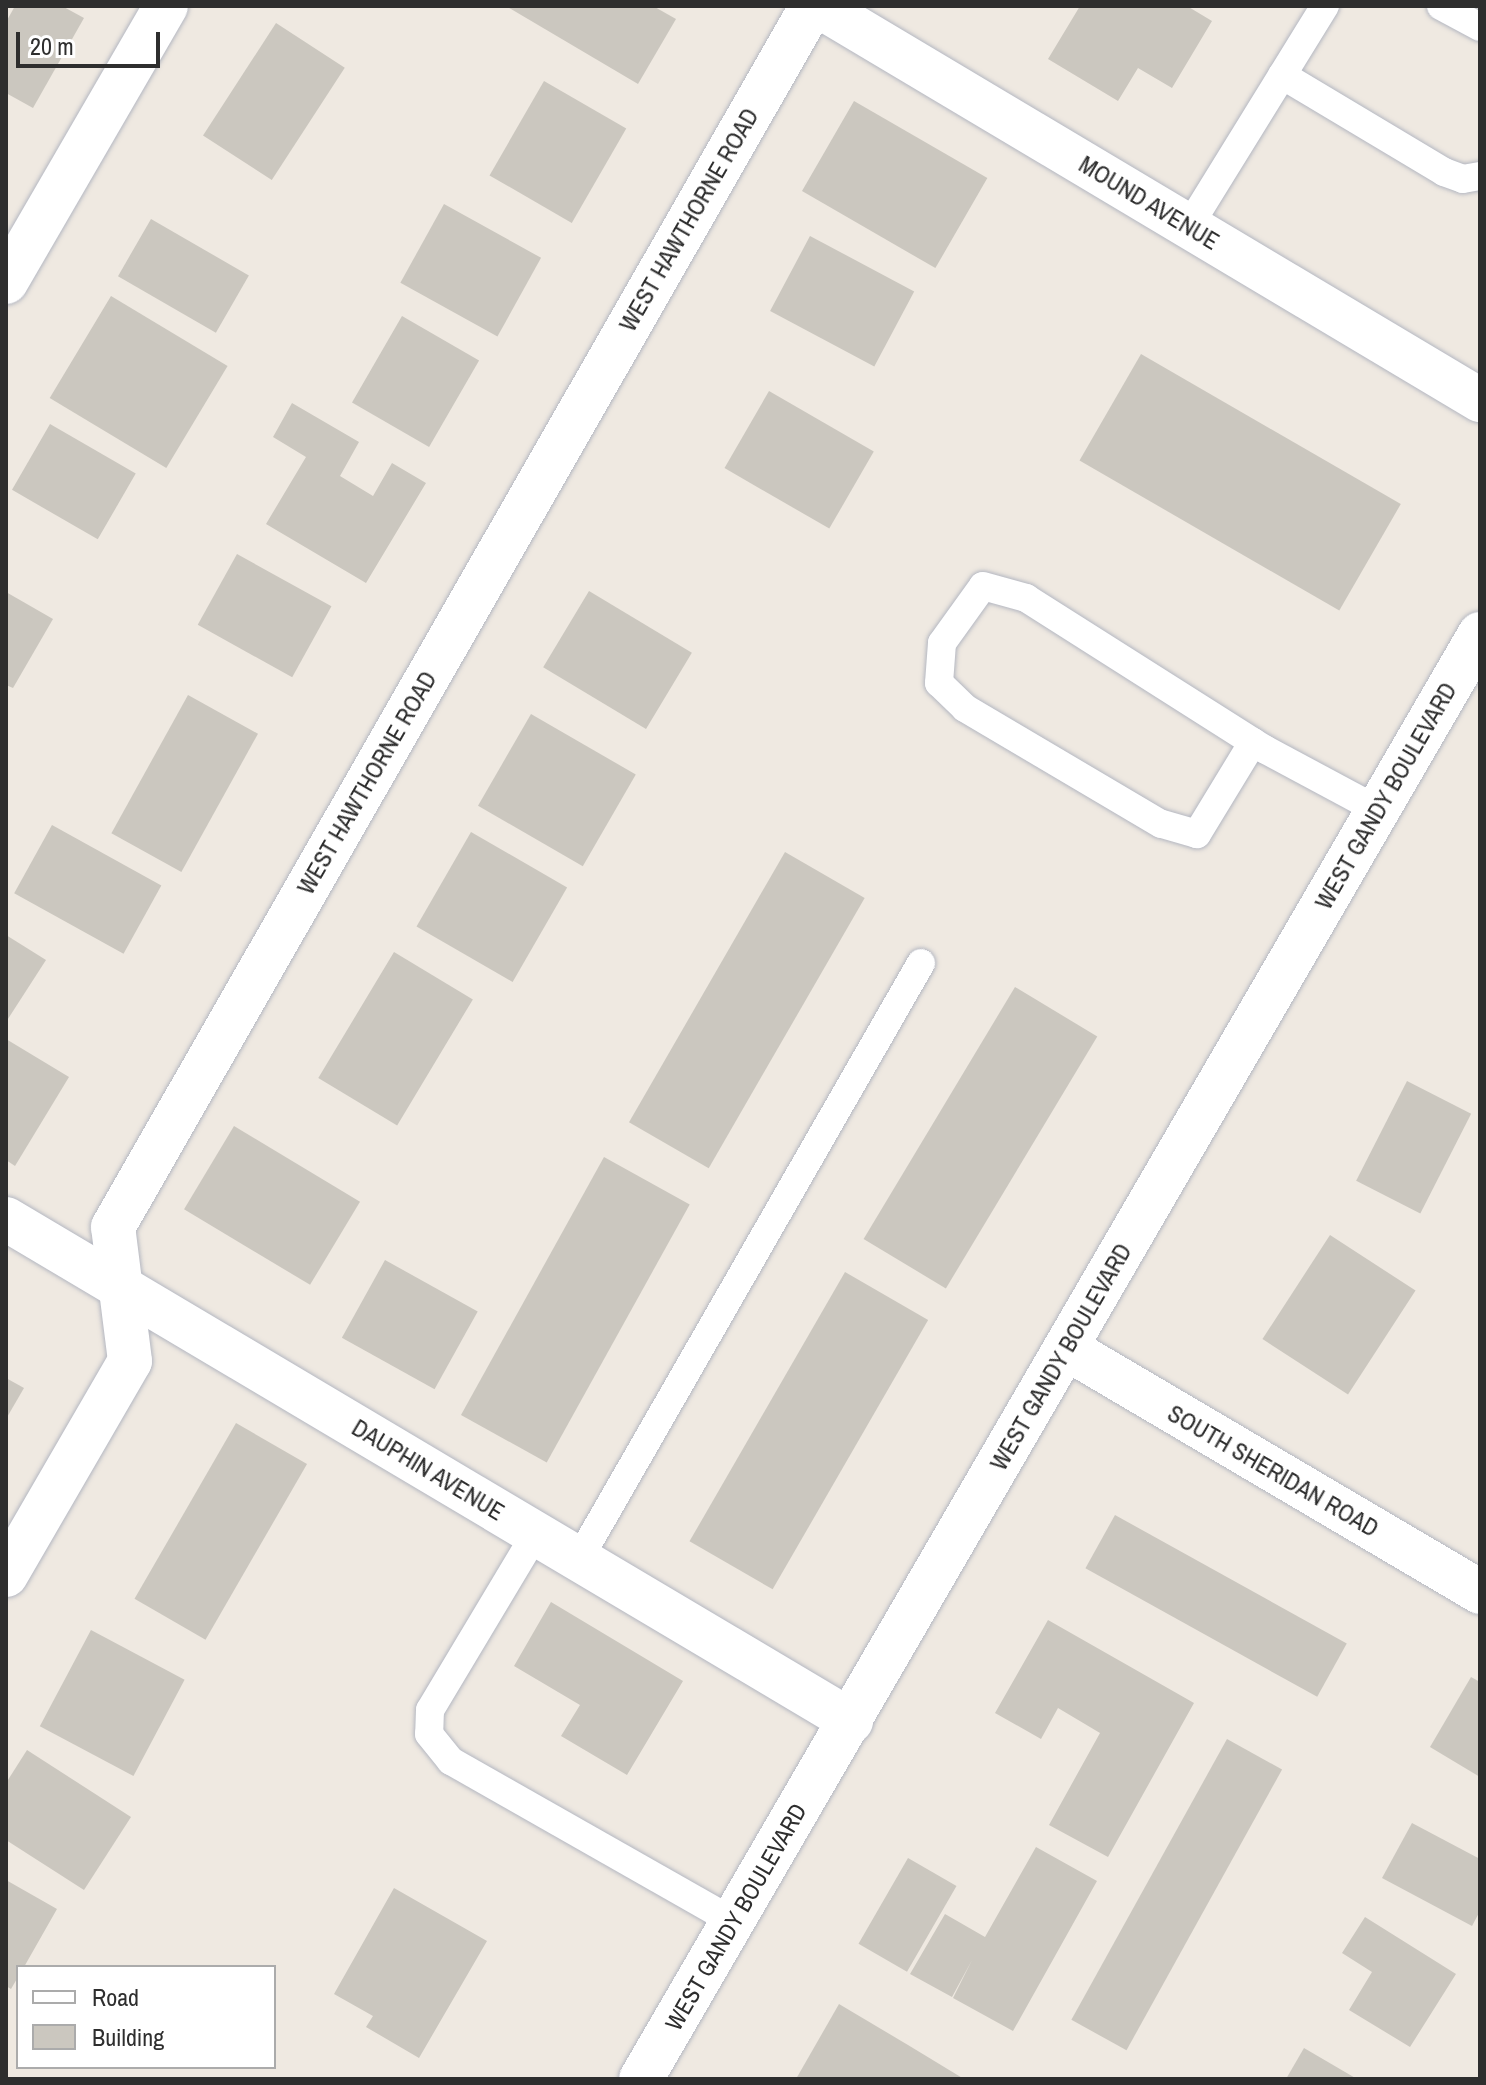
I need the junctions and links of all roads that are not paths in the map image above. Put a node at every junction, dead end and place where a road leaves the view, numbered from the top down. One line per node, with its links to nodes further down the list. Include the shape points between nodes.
1 (166, 6): 10 (street)
2 (812, 6): 17 (street, WEST HAWTHORNE ROAD, via 113,1227)
3 (819, 6): 9 (street, MOUND AVENUE)
4 (1325, 6): 7 (lane)
5 (1441, 6): 6 (lane)
6 (1480, 27)
7 (1282, 75): 8 (lane, via 1444,172 1463,179); 9 (lane)
8 (1480, 176)
9 (1189, 226): 11 (street, MOUND AVENUE)
10 (6, 282)
11 (1480, 400)
12 (1477, 644): 14 (street, WEST GANDY BOULEVARD)
13 (1253, 742): 13 (lane, via 1026,598 983,586 942,643 939,683 965,708 1161,824 1197,834); 14 (lane)
14 (1378, 810): 18 (street, WEST GANDY BOULEVARD)
15 (921, 963): 20 (lane)
16 (6, 1219): 17 (street, DAUPHIN AVENUE)
17 (123, 1288): 19 (street, DAUPHIN AVENUE); 21 (street, WEST HAWTHORNE ROAD, via 130,1361)
18 (1066, 1348): 22 (street, SOUTH SHERIDAN ROAD); 23 (street, WEST GANDY BOULEVARD)
19 (536, 1533): 20 (street, DAUPHIN AVENUE); 24 (lane, via 430,1710 429,1734 451,1761)
20 (579, 1559): 23 (street, DAUPHIN AVENUE)
21 (6, 1575)
22 (1480, 1592)
23 (851, 1721): 24 (street, WEST GANDY BOULEVARD)
24 (733, 1921): 25 (street, WEST GANDY BOULEVARD)
25 (641, 2079)

